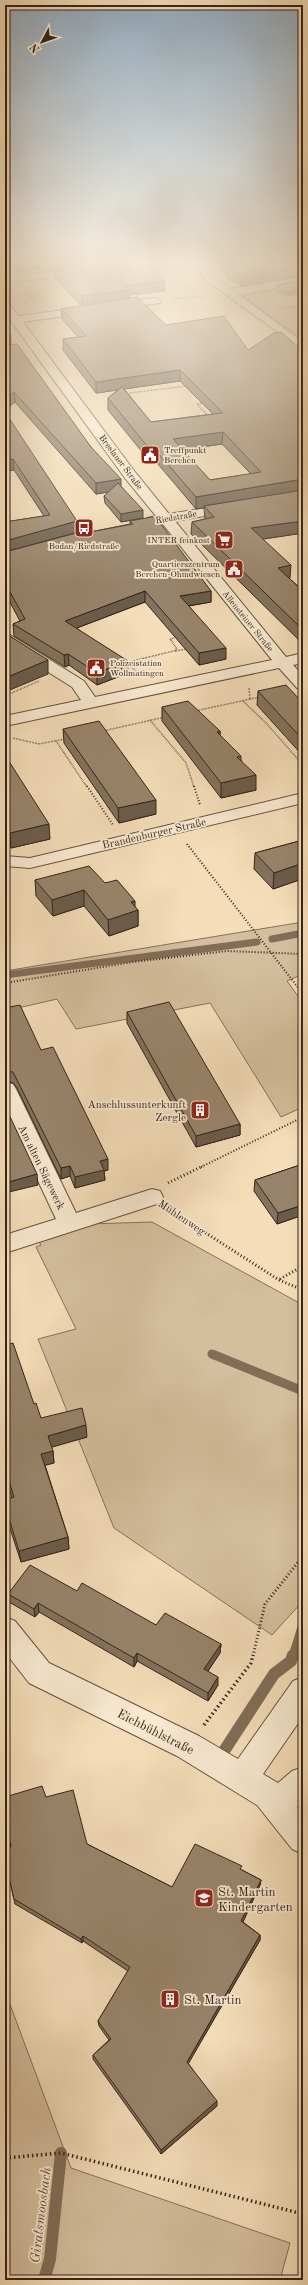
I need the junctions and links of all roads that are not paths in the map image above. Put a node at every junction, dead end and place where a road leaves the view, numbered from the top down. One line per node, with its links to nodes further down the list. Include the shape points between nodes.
1 (51, 370): 3 (street, Breslauer Straße)
2 (252, 504): 3 (street, Riedstraße)
3 (165, 519): 4 (street, Riedstraße); 7 (street, Allensteiner Straße)
4 (141, 523)
5 (5, 638): 9 (street, via 78,684)
6 (303, 658): 7 (street)
7 (282, 662): 8 (street, Allensteiner Straße); 9 (street)
8 (303, 685)
9 (91, 703): 10 (street)
10 (5, 721)
11 (303, 798): 12 (street, Brandenburger Straße, via 30,863)
12 (5, 861)
13 (5, 1089): 15 (street, Am alten Sägewerk)
14 (152, 1198): 15 (street, Mühlenweg)
15 (70, 1224): 16 (street, Mühlenweg)
16 (5, 1244)
17 (5, 1630): 19 (street, Eichbühlstraße, via 39,1673 188,1746)
18 (303, 1691): 19 (street)
19 (242, 1779): 21 (street, Eichbühlstraße, via 268,1794)
20 (303, 1782): 21 (street)
21 (276, 1805): 22 (street, Eichbühlstraße)
22 (303, 1838)

